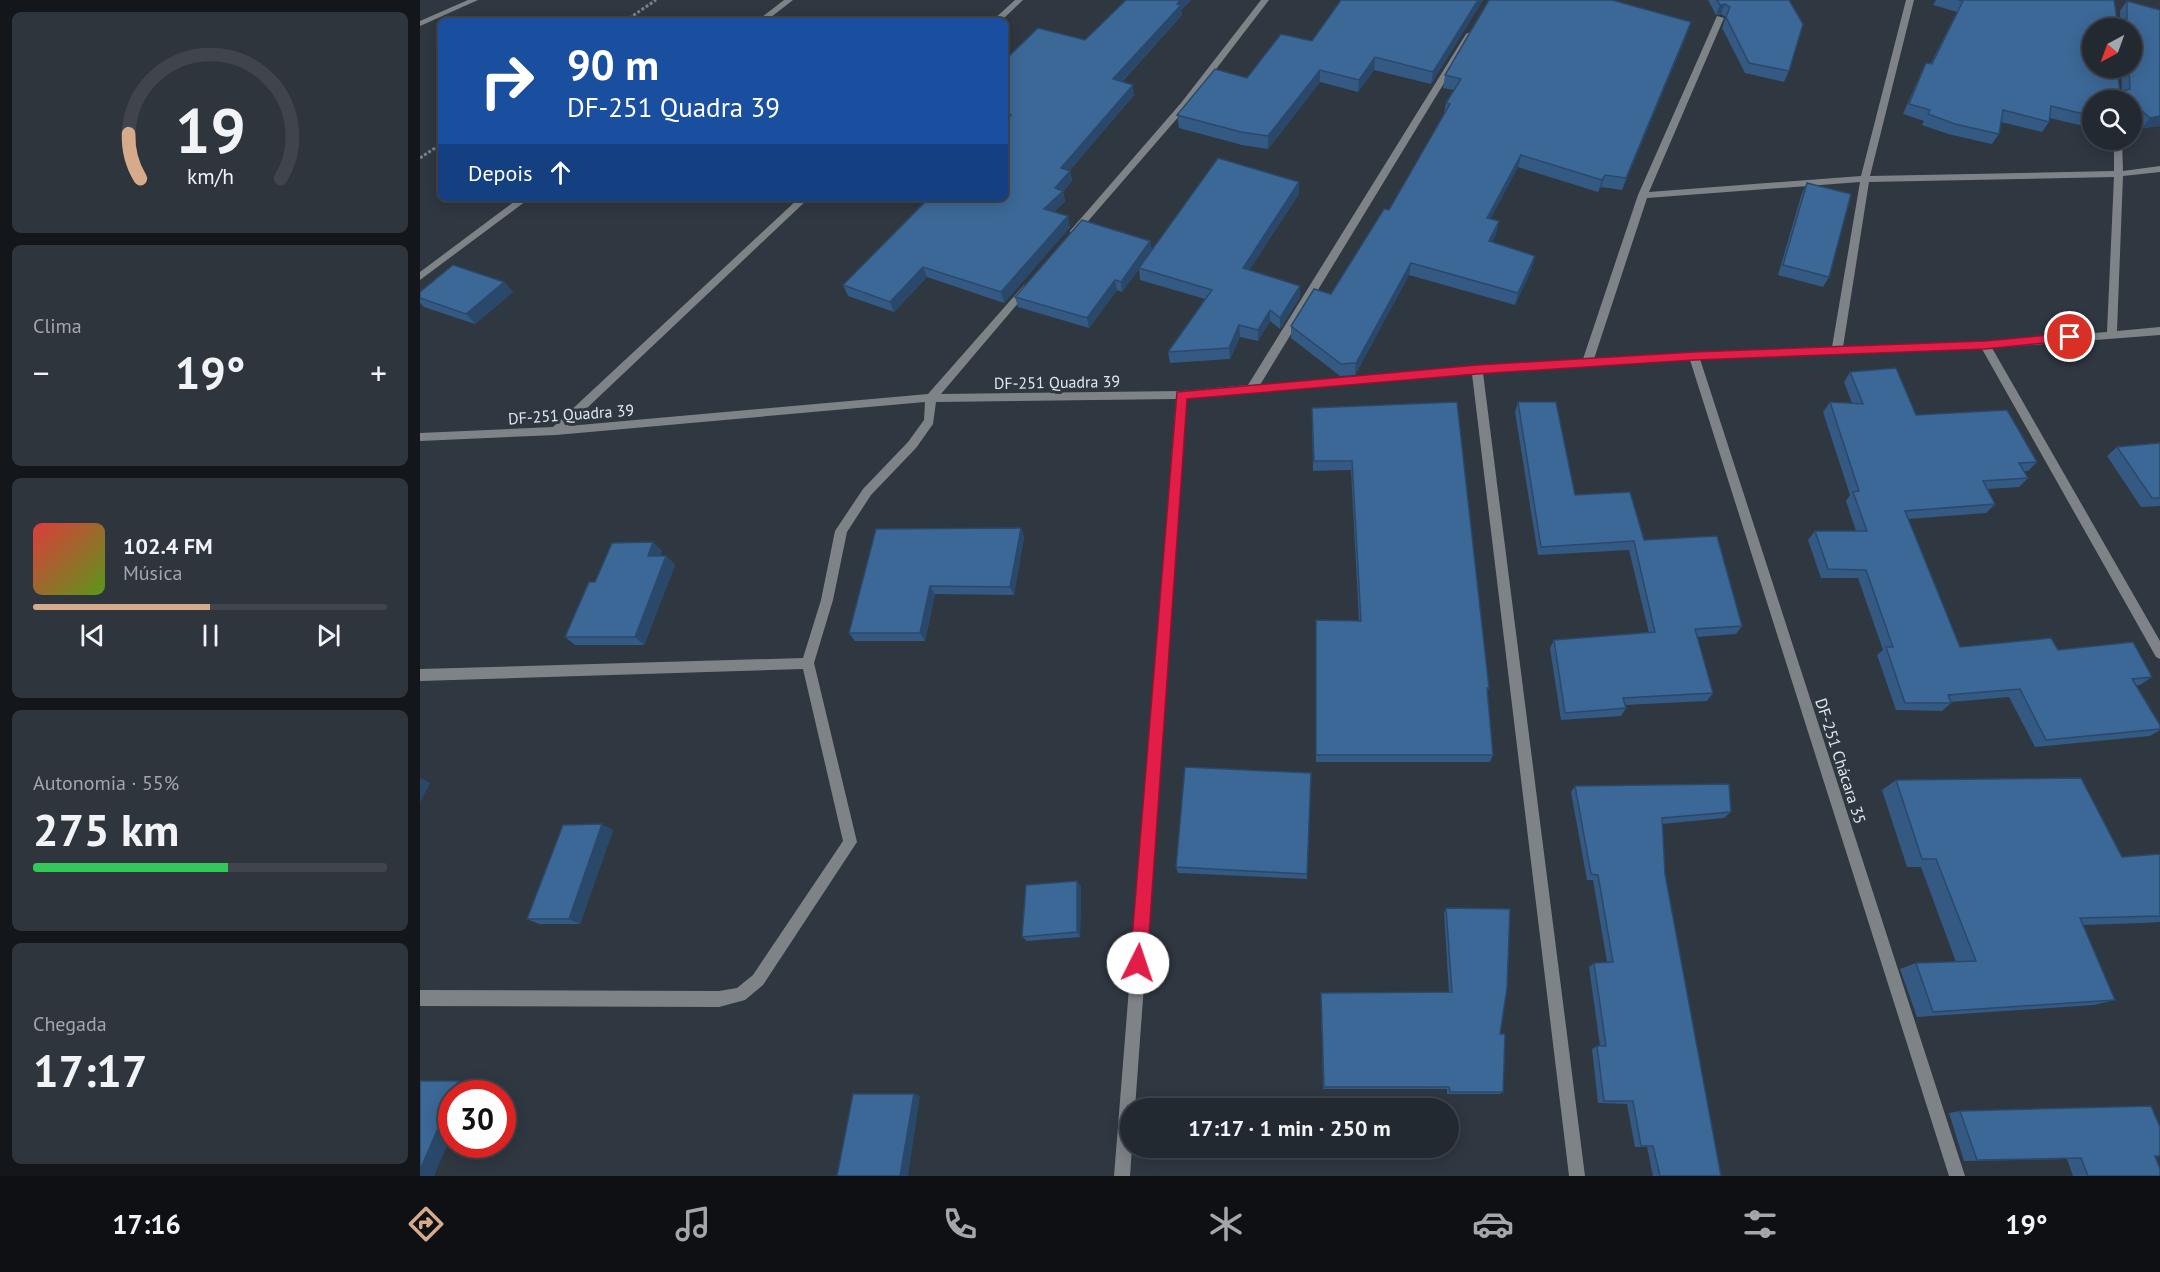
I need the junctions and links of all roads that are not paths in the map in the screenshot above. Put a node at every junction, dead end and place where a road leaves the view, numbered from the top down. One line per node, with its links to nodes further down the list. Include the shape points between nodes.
1 (474, 0): 10 (street)
2 (789, 0): 6 (street)
3 (1019, 0): 7 (street)
4 (1265, 0): 18 (street, via 1184,105)
5 (1910, 0): 14 (street)
6 (765, 18)
7 (999, 18)
8 (1720, 18): 15 (street)
9 (1478, 20): 28 (street)
10 (420, 24)
11 (2118, 150): 13 (street)
12 (2160, 169): 13 (street)
13 (2119, 174): 14 (street); 22 (street)
14 (1865, 179): 15 (street); 24 (street)
15 (1643, 195): 26 (street)
16 (521, 201): 19 (street)
17 (801, 201): 31 (street)
18 (1069, 238)
19 (420, 277)
20 (1031, 283): 30 (street)
21 (2160, 331): 22 (street, DF-251 Quadra 39)
22 (2112, 333): 23 (street, DF-251 Quadra 39)
23 (1985, 345): 24 (street, DF-251 Quadra 39); 33 (street)
24 (1837, 350): 25 (street, DF-251 Quadra 39)
25 (1694, 356): 26 (street, DF-251 Quadra 39); 39 (street, DF-251 Chácara 35)
26 (1587, 363): 27 (street, DF-251 Quadra 39)
27 (1477, 370): 28 (street, DF-251 Quadra 39); 38 (street)
28 (1251, 390): 29 (street, DF-251 Quadra 39)
29 (1182, 395): 30 (street, DF-251 Quadra 39); 37 (street)
30 (931, 398): 31 (street, DF-251 Quadra 39); 34 (street, via 929,421 867,492 841,531 827,600)
31 (556, 432): 32 (street, DF-251 Quadra 39)
32 (420, 437)
33 (2160, 653)
34 (808, 663): 35 (street); 36 (street, via 850,842 758,980 740,995 719,999)
35 (420, 675)
36 (420, 998)
37 (1122, 1176)
38 (1577, 1176)
39 (1956, 1176)

